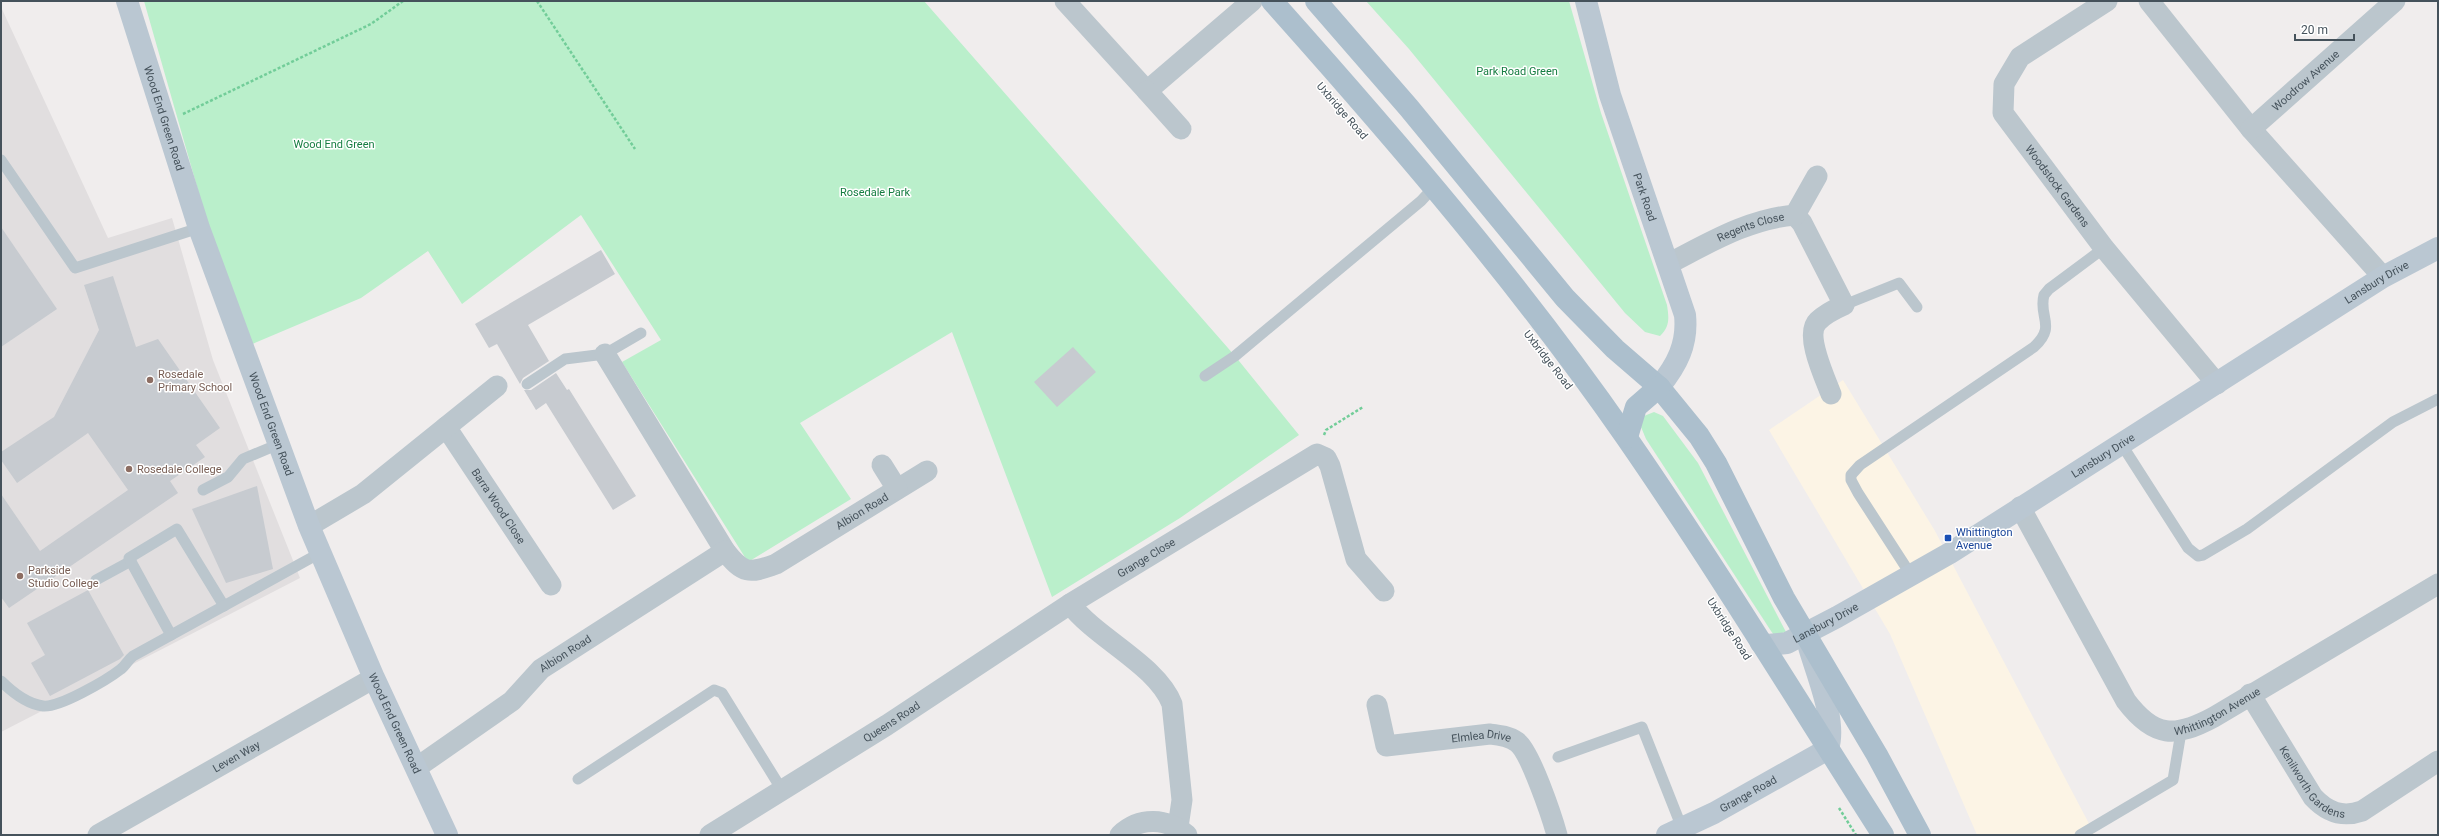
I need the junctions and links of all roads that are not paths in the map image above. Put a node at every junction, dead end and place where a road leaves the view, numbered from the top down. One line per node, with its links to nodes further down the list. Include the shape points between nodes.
1 (127, 1): 17 (street, Wood End Green Road)
2 (1065, 1): 10 (street)
3 (1252, 1): 10 (street)
4 (1272, 1): 15 (main road, Uxbridge Road)
5 (1316, 1): 30 (main road, via 1409,108 1565,298 1615,349)
6 (1586, 1): 20 (street, Park Road, via 1610,95 1639,186)
7 (2108, 1): 18 (street, Woodstock Gardens, via 2020,57 2004,84 2003,113)
8 (2149, 1): 11 (street)
9 (2395, 1): 11 (street, Woodrow Avenue)
10 (1147, 91): 12 (street)
11 (2251, 128): 21 (street)
12 (1181, 130)
13 (1, 160): 17 (lane, via 75,268)
14 (1817, 176): 16 (street, Regents Close)
15 (1434, 187): 26 (lane, via 1421,201 1235,356); 34 (main road, Uxbridge Road, via 1534,311)
16 (1795, 215): 20 (street, Regents Close, via 1742,226); 22 (street, via 1802,223)
17 (199, 228): 35 (street, Wood End Green Road)
18 (2104, 248): 28 (street, Woodstock Gardens); 46 (lane, via 2044,295 2046,331 2043,339 1852,474 1851,480 1858,493)
19 (2438, 248): 21 (street, Lansbury Drive)
20 (1668, 264): 30 (street, Park Road, via 1685,315 1687,332 1674,369)
21 (2383, 277): 28 (street, Lansbury Drive)
22 (1844, 305): 23 (lane, via 1899,283); 31 (street, via 1822,317 1814,325 1814,346)
23 (1917, 306)
24 (641, 333): 25 (lane)
25 (605, 354): 27 (lane, via 565,359); 43 (street, Albion Road)
26 (1205, 376)
27 (528, 384)
28 (2217, 384): 36 (street, Lansbury Drive)
29 (497, 386): 33 (street)
30 (1659, 387): 34 (main road, via 1636,406); 53 (main road, via 1685,416 1716,463)
31 (1830, 394)
32 (2438, 399): 36 (lane, via 2393,422 2247,529 2198,556 2188,548)
33 (446, 427): 42 (street, via 363,494); 48 (street, Barra Wood Close)
34 (1626, 438): 55 (main road, Uxbridge Road)
35 (279, 444): 40 (lane, via 243,459 228,478); 42 (street, Wood End Green Road)
36 (2122, 444): 41 (street, Lansbury Drive)
37 (882, 465): 39 (street, Albion Road)
38 (927, 471): 39 (street, Albion Road)
39 (897, 489): 43 (street, Albion Road, via 776,564 757,571 738,567)
40 (203, 490)
41 (2020, 507): 46 (street, Lansbury Drive); 60 (street, Whittington Avenue, via 2126,700 2137,715 2150,724 2160,729)
42 (309, 526): 44 (street, Wood End Green Road)
43 (725, 552): 64 (street, Albion Road, via 542,669 512,701)
44 (320, 553): 52 (lane); 56 (street, Wood End Green Road)
45 (131, 561): 47 (lane); 52 (lane, via 129,558 177,529); 54 (lane)
46 (1911, 575): 53 (street, Lansbury Drive)
47 (96, 580)
48 (551, 585)
49 (1384, 591): 51 (street, Grange Close, via 1356,559 1330,466 1326,458 1317,454)
50 (2435, 592): 58 (street, Whittington Avenue)
51 (1070, 604): 66 (street, Queens Road, via 887,725); 67 (street, via 1086,621 1156,680 1169,696 1182,800)
52 (224, 606): 54 (lane)
53 (1805, 634): 55 (street, Lansbury Drive, via 1778,645); 61 (street, via 1827,708 1830,728); 75 (main road, via 1877,755)
54 (171, 635): 57 (lane, via 133,656 121,669 55,705 42,706 22,698)
55 (1760, 643): 61 (main road, Uxbridge Road)
56 (374, 678): 64 (street, Wood End Green Road); 69 (street, Leven Way)
57 (1, 681)
58 (2250, 694): 60 (street, Whittington Avenue, via 2214,717); 63 (street, Kenilworth Gardens, via 2313,797 2338,814 2362,811)
59 (1377, 705): 73 (street, Elmlea Drive, via 1386,746 1490,734 1518,742 1533,769)
60 (2181, 732): 76 (lane, via 2174,780)
61 (1828, 749): 68 (street, Grange Road, via 1714,813); 74 (main road, Uxbridge Road)
62 (1558, 757): 68 (lane, via 1642,727)
63 (2438, 761)
64 (416, 768): 70 (street, Wood End Green Road)
65 (578, 779): 66 (lane, via 714,690 722,693)
66 (782, 790): 71 (street, Queens Road)
67 (1183, 831): 72 (street, via 1148,820 1129,827)
68 (1675, 831)
69 (98, 835)
70 (447, 835)
71 (710, 835)
72 (1120, 835)
73 (1557, 835)
74 (1883, 835)
75 (1920, 835)
76 (2080, 835)

